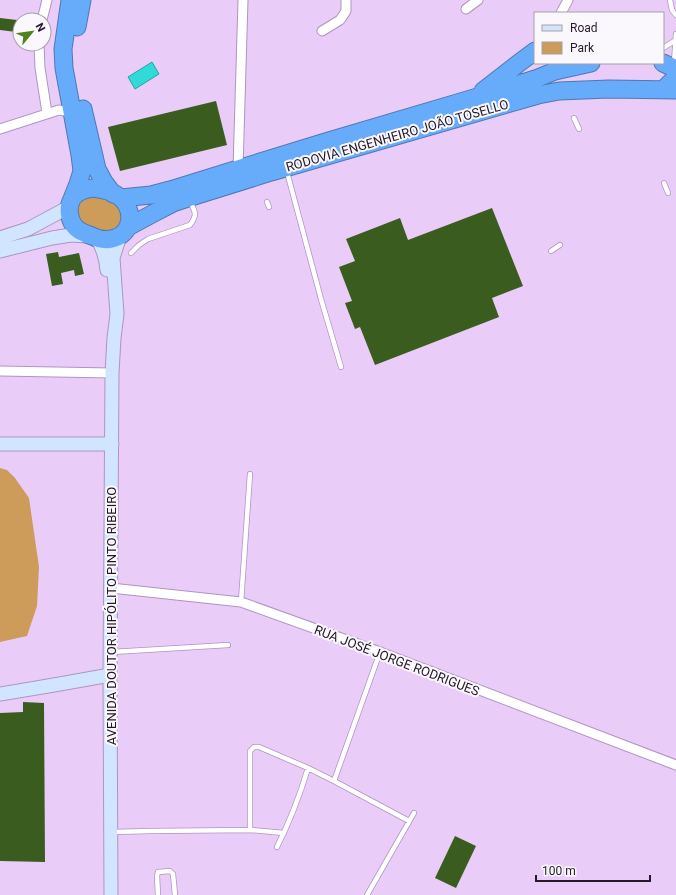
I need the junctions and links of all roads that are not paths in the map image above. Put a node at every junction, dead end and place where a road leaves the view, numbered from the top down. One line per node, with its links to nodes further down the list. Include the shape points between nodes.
1 (47, 0): 10 (street)
2 (70, 0): 27 (highway, via 63,48)
3 (82, 0): 35 (highway, via 74,49 75,70 97,169 104,182)
4 (243, 0): 32 (street)
5 (346, 0): 14 (street, via 346,11 340,20)
6 (478, 0): 9 (street)
7 (568, 0): 11 (street); 12 (street)
8 (670, 0): 13 (lane)
9 (466, 9)
10 (44, 12)
11 (562, 12)
12 (569, 12)
13 (676, 15)
14 (322, 31)
15 (676, 34): 16 (lane)
16 (676, 40): 17 (lane); 22 (lane)
17 (664, 47)
18 (40, 52): 26 (street)
19 (534, 52): 25 (highway)
20 (534, 64): 23 (highway)
21 (583, 64): 23 (highway, RODOVIA ENGENHEIRO JOÃO TOSELLO)
22 (671, 66): 24 (highway, via 675,78)
23 (538, 78): 25 (highway, RODOVIA ENGENHEIRO JOÃO TOSELLO)
24 (670, 90): 31 (highway, RODOVIA ENGENHEIRO JOÃO TOSELLO, via 602,89 538,94)
25 (474, 98): 32 (highway, RODOVIA ENGENHEIRO JOÃO TOSELLO)
26 (47, 114): 27 (street, via 59,110); 29 (street)
27 (73, 117): 37 (highway, via 82,171)
28 (574, 118): 30 (lane)
29 (0, 129)
30 (579, 129)
31 (286, 168): 36 (highway, RODOVIA ENGENHEIRO JOÃO TOSELLO); 46 (lane)
32 (238, 169): 35 (highway, RODOVIA ENGENHEIRO JOÃO TOSELLO, via 151,195)
33 (664, 183): 34 (lane)
34 (668, 192)
35 (117, 196): 37 (highway, via 101,189 85,189); 38 (highway, via 130,212 130,220)
36 (188, 198): 38 (highway, RODOVIA ENGENHEIRO JOÃO TOSELLO, via 152,214); 44 (lane, via 195,213 190,225 148,239)
37 (71, 203): 39 (highway, via 69,214 74,226); 40 (main road, via 28,229)
38 (124, 232): 39 (highway, via 114,239); 45 (main road, AVENIDA DOUTOR HIPÓLITO PINTO RIBEIRO, via 113,258 117,314)
39 (94, 237): 42 (main road, via 71,235); 45 (main road, AVENIDA DOUTOR HIPÓLITO PINTO RIBEIRO, via 103,248 106,260)
40 (0, 238)
41 (560, 245): 43 (lane)
42 (0, 251)
43 (550, 251)
44 (131, 253)
45 (114, 338): 48 (main road, AVENIDA DOUTOR HIPÓLITO PINTO RIBEIRO)
46 (341, 367)
47 (0, 371): 48 (street)
48 (112, 373): 50 (main road, AVENIDA DOUTOR HIPÓLITO PINTO RIBEIRO)
49 (0, 444): 50 (main road)
50 (112, 444): 52 (main road, AVENIDA DOUTOR HIPÓLITO PINTO RIBEIRO)
51 (250, 474): 53 (lane)
52 (111, 588): 53 (street, RUA JOSÉ JORGE RODRIGUES); 55 (main road, AVENIDA DOUTOR HIPÓLITO PINTO RIBEIRO)
53 (241, 602): 56 (street, RUA JOSÉ JORGE RODRIGUES)
54 (228, 645): 55 (lane)
55 (110, 652): 57 (main road, AVENIDA DOUTOR HIPÓLITO PINTO RIBEIRO)
56 (380, 652): 59 (street, RUA JOSÉ JORGE RODRIGUES); 61 (lane)
57 (110, 675): 58 (main road); 65 (main road, AVENIDA DOUTOR HIPÓLITO PINTO RIBEIRO)
58 (0, 694)
59 (676, 765)
60 (308, 768): 61 (lane); 64 (lane, via 258,747 250,751); 66 (lane)
61 (334, 781): 63 (lane)
62 (414, 813): 63 (lane)
63 (409, 821): 71 (lane)
64 (250, 830): 65 (lane); 66 (lane)
65 (111, 832): 68 (main road, AVENIDA DOUTOR HIPÓLITO PINTO RIBEIRO)
66 (284, 834): 67 (lane)
67 (277, 847)
68 (111, 895)
69 (158, 895): 70 (lane, via 158,872 170,871 173,874)
70 (175, 895)
71 (367, 895)

